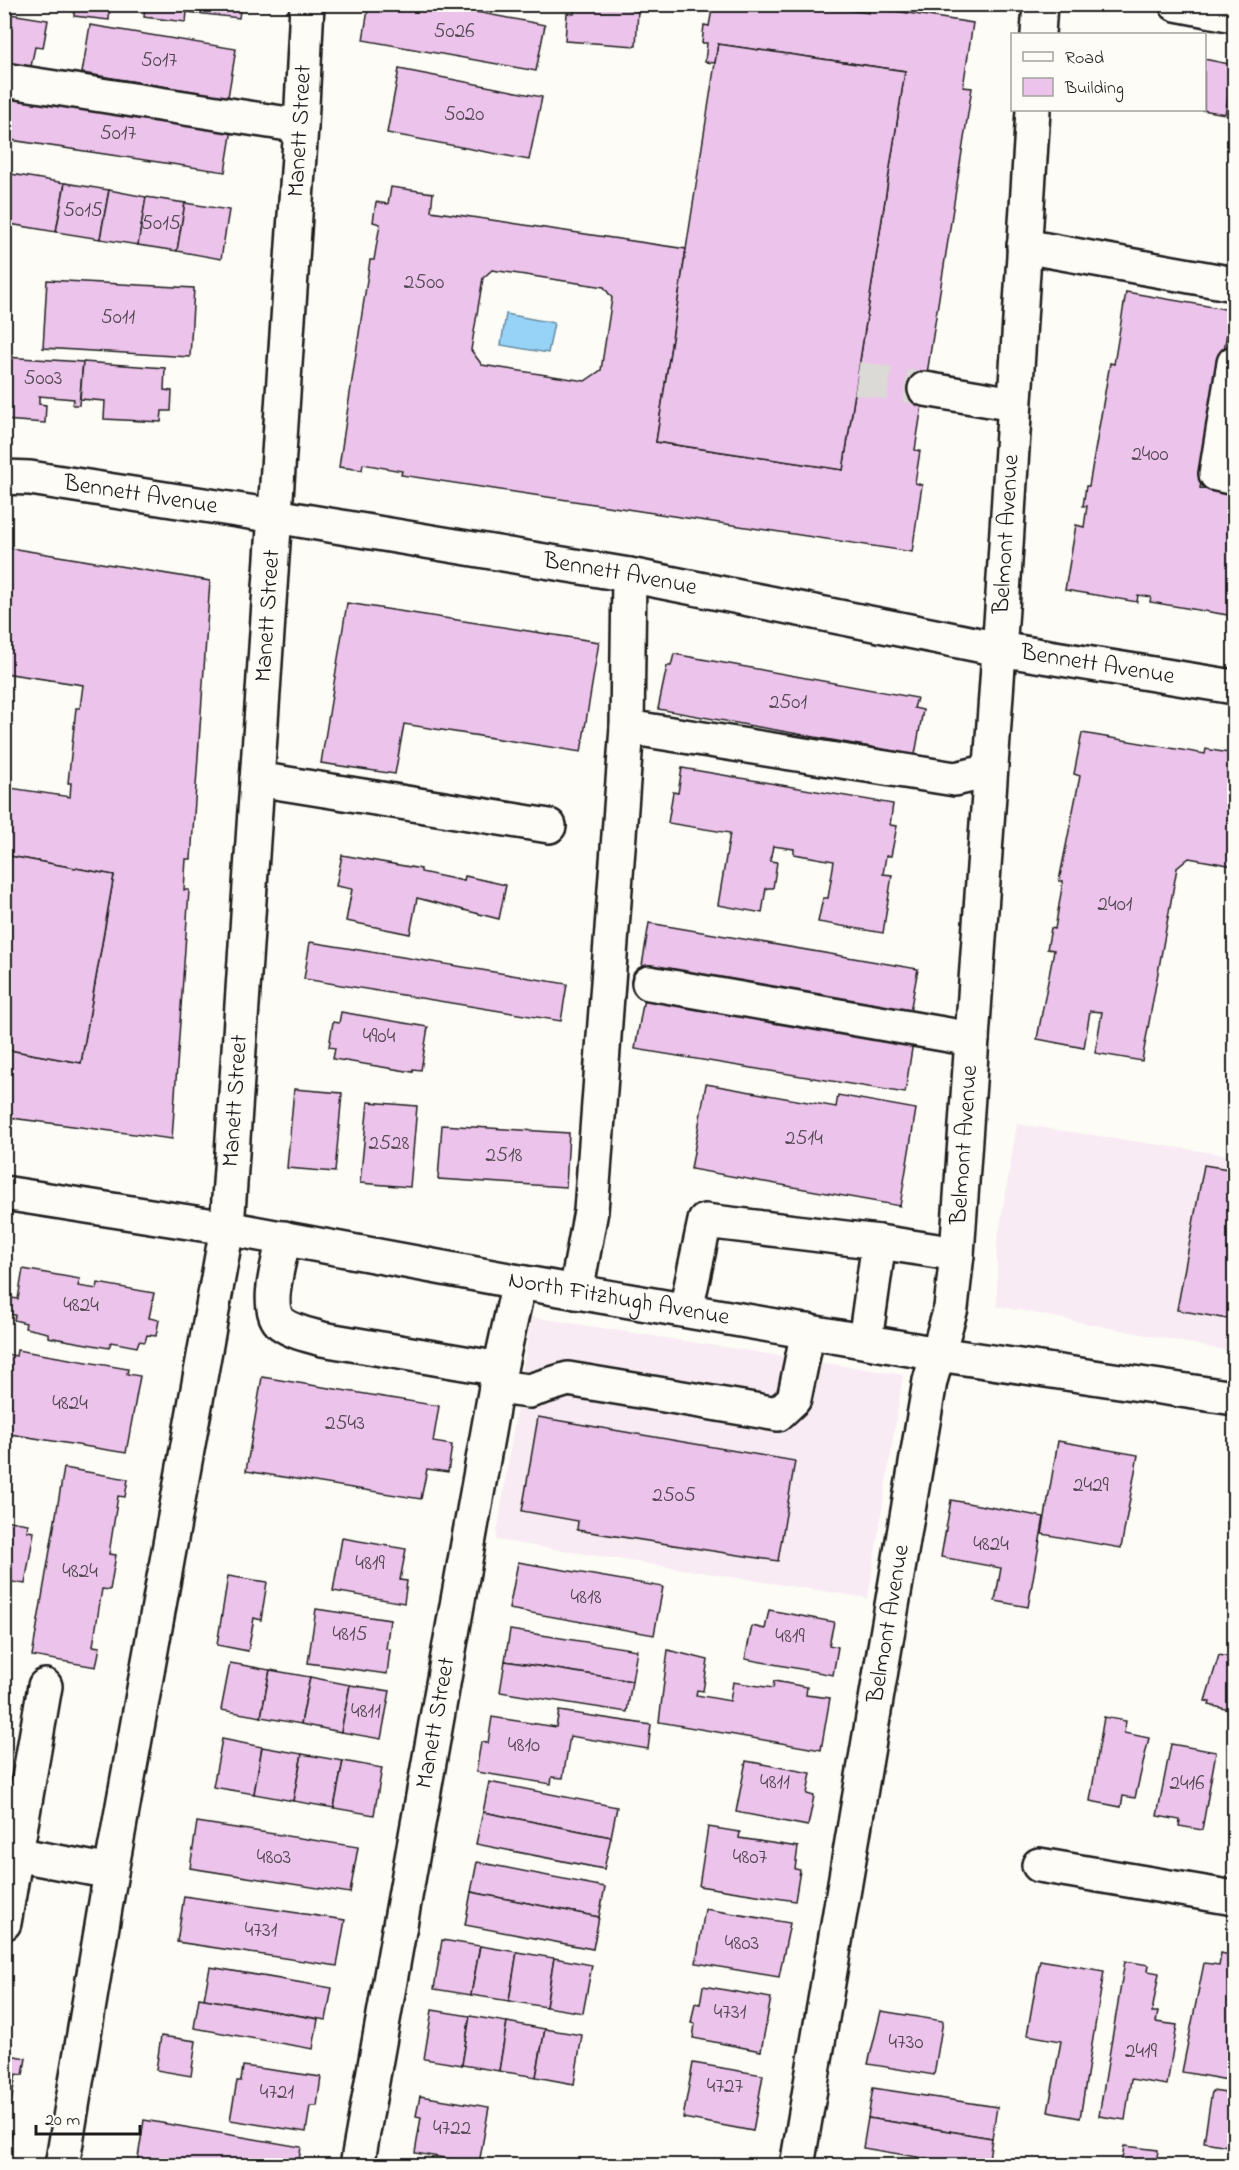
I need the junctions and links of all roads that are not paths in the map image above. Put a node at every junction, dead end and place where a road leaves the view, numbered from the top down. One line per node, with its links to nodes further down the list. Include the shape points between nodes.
1 (307, 4): 8 (street, Manett Street)
2 (1040, 4): 5 (street)
3 (1176, 4): 4 (street)
4 (1234, 15)
5 (1038, 33)
6 (4, 80): 8 (street)
7 (1033, 111): 9 (street, Belmont Avenue)
8 (301, 126): 16 (street, Manett Street)
9 (1024, 246): 10 (street); 13 (street, Belmont Avenue)
10 (1234, 284)
11 (1234, 363): 15 (street, via 1216,474)
12 (925, 389): 13 (street)
13 (1014, 404): 18 (street, Belmont Avenue)
14 (4, 477): 16 (street, Bennett Avenue)
15 (1234, 478)
16 (275, 516): 17 (street, Bennett Avenue); 22 (street, Manett Street)
17 (630, 575): 18 (street, Bennett Avenue); 20 (street)
18 (999, 649): 19 (street, Bennett Avenue); 21 (street, Belmont Avenue)
19 (1234, 687)
20 (627, 727): 21 (street, via 955,779); 32 (street, via 591,1211)
21 (990, 771): 25 (street, Belmont Avenue)
22 (257, 779): 23 (street); 27 (street, Manett Street)
23 (549, 826)
24 (649, 983): 25 (street)
25 (972, 1039): 30 (street, Belmont Avenue)
26 (4, 1193): 27 (street, North Fitzhugh Avenue)
27 (227, 1228): 28 (street, North Fitzhugh Avenue); 42 (street, Manett Street)
28 (284, 1238): 31 (street, North Fitzhugh Avenue); 37 (street, via 273,1300 274,1316 283,1324 322,1339)
29 (879, 1242): 30 (street); 33 (street, via 705,1221); 35 (street)
30 (957, 1254): 36 (street, Belmont Avenue, via 951,1308)
31 (519, 1282): 32 (street, North Fitzhugh Avenue); 37 (street, Manett Street)
32 (576, 1292): 33 (street, North Fitzhugh Avenue)
33 (686, 1310): 34 (street, North Fitzhugh Avenue)
34 (808, 1331): 35 (street, North Fitzhugh Avenue); 37 (street, via 794,1399 778,1414 568,1379 529,1391)
35 (865, 1341): 36 (street, North Fitzhugh Avenue)
36 (938, 1354): 38 (street, North Fitzhugh Avenue); 47 (street, Belmont Avenue, via 930,1381)
37 (498, 1378): 46 (street, Manett Street)
38 (1234, 1398)
39 (45, 1686): 40 (street)
40 (10, 1853): 42 (street); 44 (street)
41 (1039, 1865): 43 (street)
42 (111, 1872): 45 (street, Manett Street)
43 (1234, 1898)
44 (4, 1923)
45 (62, 2166)
46 (357, 2166)
47 (797, 2166)

